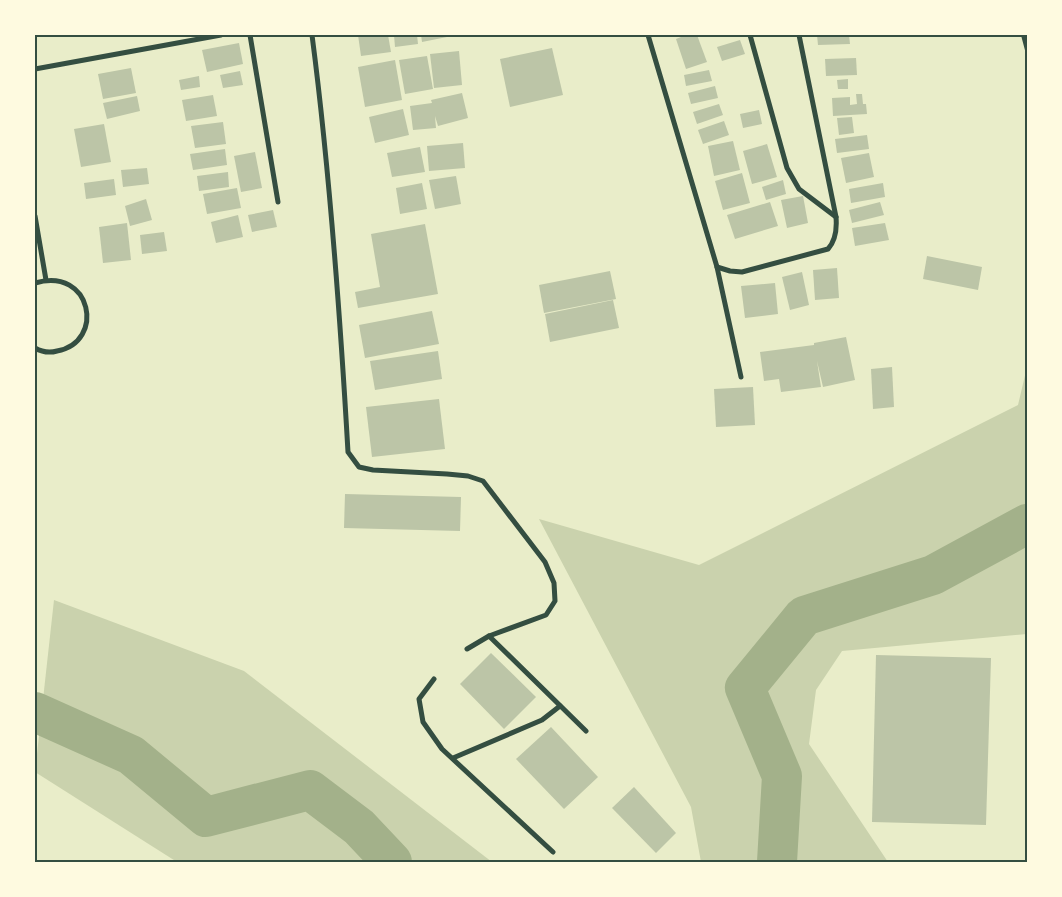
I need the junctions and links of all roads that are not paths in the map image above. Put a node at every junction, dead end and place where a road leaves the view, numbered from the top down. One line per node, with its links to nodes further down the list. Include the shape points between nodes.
1 (221, 35): 9 (street)
2 (250, 35): 10 (street)
3 (312, 35): 18 (street, via 336,271 348,452 359,466 373,470 447,474 483,480 545,562 554,582 555,601 546,615)
4 (648, 35): 13 (street)
5 (750, 35): 12 (street, via 787,168 799,189)
6 (799, 35): 12 (street)
7 (1023, 35): 8 (lane)
8 (1027, 50)
9 (35, 69)
10 (278, 202)
11 (35, 216): 14 (street)
12 (836, 217): 13 (street, via 837,228 828,249 742,272)
13 (717, 267): 17 (street)
14 (46, 280): 15 (street); 16 (street, via 69,284 78,292 87,313 86,325 82,336 64,350 52,352)
15 (35, 283)
16 (35, 348)
17 (741, 377)
18 (489, 636): 19 (street); 21 (street)
19 (467, 649)
20 (434, 679): 23 (street, via 419,699 423,722 442,749)
21 (560, 706): 22 (street); 23 (street, via 542,720)
22 (586, 732)
23 (453, 758): 24 (street)
24 (553, 852)

